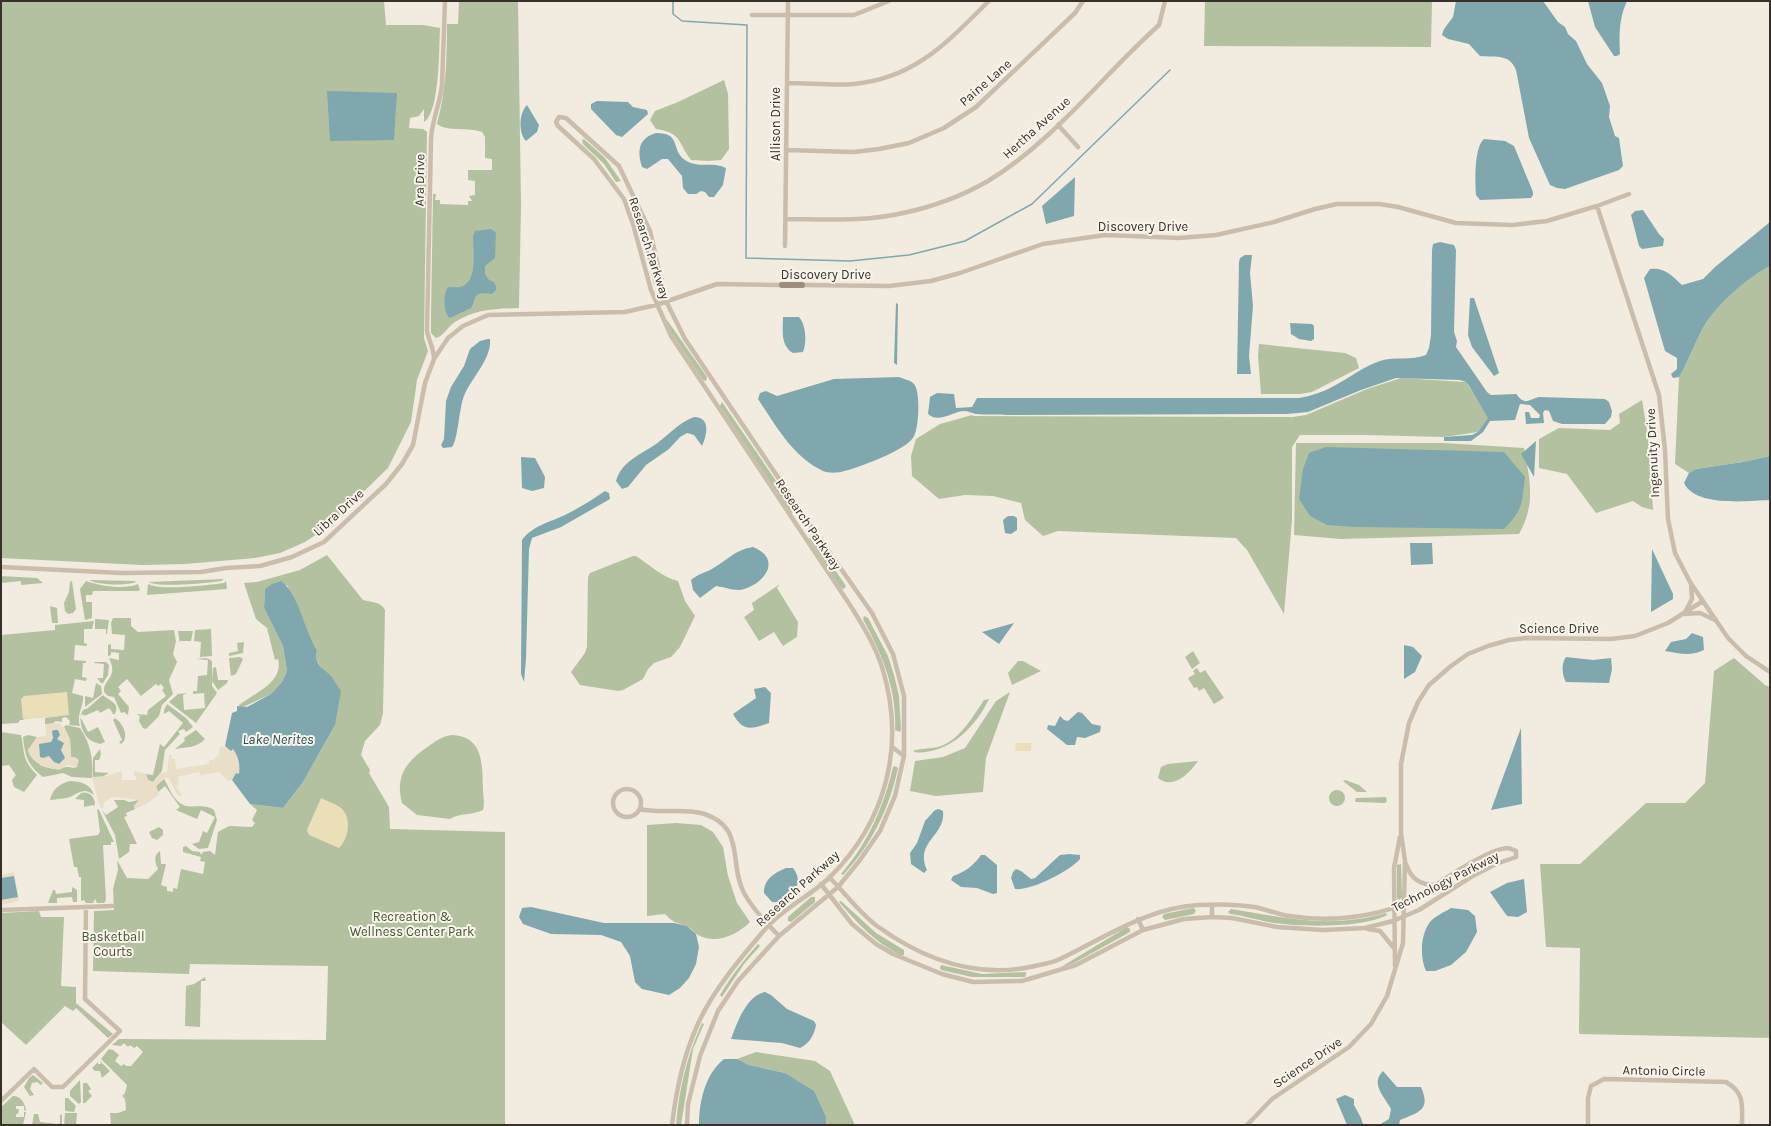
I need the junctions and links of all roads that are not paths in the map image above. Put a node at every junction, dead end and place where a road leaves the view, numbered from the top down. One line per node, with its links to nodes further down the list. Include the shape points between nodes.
1 (445, 1): 22 (street, Ara Drive, via 442,85 432,124 431,139 427,331)
2 (788, 1): 8 (street, Allison Drive)
3 (888, 1): 8 (street, via 854,15)
4 (989, 1): 9 (street, via 940,50 903,71 882,79 853,84)
5 (1083, 1): 12 (street, Paine Lane, via 1075,13 976,107 944,128 909,143 879,149 854,152)
6 (1165, 1): 10 (street, Hertha Avenue, via 1159,25)
7 (752, 15): 8 (street)
8 (788, 16): 9 (street, Allison Drive)
9 (786, 83): 12 (street, Allison Drive)
10 (1058, 125): 11 (street); 15 (street, Hertha Avenue, via 1022,157 987,182 942,202 902,214 874,218)
11 (1078, 147)
12 (786, 150): 15 (street, Allison Drive)
13 (1629, 194): 14 (street, Discovery Drive)
14 (1597, 206): 18 (street, Discovery Drive, via 1547,221 1512,226 1456,223 1392,206 1337,204 1267,224 1216,235 1179,238 1105,235 1050,242 931,281 889,286); 24 (street, Ingenuity Drive, via 1659,395 1669,532 1675,553)
15 (786, 219): 16 (street, Allison Drive)
16 (785, 246)
17 (782, 285): 18 (street, Discovery Drive); 19 (street, Discovery Drive, via 717,284)
18 (802, 285)
19 (666, 302): 20 (street, Discovery Drive); 20 (street, Research Parkway, via 650,231 619,166 566,118 559,117 556,122 558,126 594,160 624,200); 29 (street, Research Parkway, via 685,339 872,614 893,654 904,696)
20 (656, 305): 21 (street, Discovery Drive, via 616,314); 30 (street, Research Parkway, via 671,336 867,634 882,666 891,708)
21 (512, 313): 22 (street, Libra Drive, via 488,315 463,326 448,338)
22 (434, 359): 23 (street, Libra Drive, via 425,383 413,445 406,457 386,484 324,542 312,548 278,562 260,566 201,572 142,573)
23 (1, 567)
24 (1690, 582): 25 (street, Ingenuity Drive); 26 (street, via 1692,599)
25 (1703, 601): 26 (street, Science Drive); 27 (street, Ingenuity Drive)
26 (1683, 614): 27 (street, via 1700,613); 33 (street, Science Drive, via 1652,630 1620,638 1509,640 1468,654 1450,666 1429,685 1409,723 1401,764)
27 (1716, 621): 28 (street, Ingenuity Drive, via 1735,646)
28 (1770, 672)
29 (905, 744): 30 (street); 31 (street, Research Parkway)
30 (892, 747): 31 (street); 35 (street, Research Parkway, via 888,780 873,819 855,849)
31 (904, 756): 38 (street, Research Parkway, via 895,796 880,831)
32 (640, 809): 32 (street, via 641,800 633,790 624,789 615,797 615,809 622,815 632,816); 50 (street, via 652,812 700,813 723,825 735,845 738,878 744,893)
33 (1401, 833): 34 (street, Science Drive); 44 (street, Science Drive, via 1394,868)
34 (1405, 861): 37 (street, via 1409,872 1416,880 1427,885); 41 (street, Science Drive)
35 (829, 877): 36 (street, Research Parkway); 38 (street, Technology Parkway)
36 (821, 884): 39 (street, Technology Parkway); 50 (street, Research Parkway)
37 (1438, 884): 41 (street, Technology Parkway); 46 (street, Technology Parkway, via 1484,856 1509,848 1516,851 1516,858 1496,864 1419,910)
38 (838, 887): 39 (street, Research Parkway); 55 (street, Technology Parkway, via 876,925 904,944 947,962 975,970 1018,970)
39 (830, 894): 53 (street, Research Parkway); 57 (street, Technology Parkway, via 852,924 876,944 893,954 942,974 973,982 1022,981)
40 (1212, 904): 44 (street, Technology Parkway, via 1254,907 1290,916 1324,919 1363,915); 47 (street); 48 (street, Technology Parkway, via 1184,906)
41 (1404, 904): 44 (street, Technology Parkway); 46 (street, Science Drive)
42 (113, 906): 43 (street)
43 (86, 907): 45 (street); 58 (street, via 85,999 120,1031 63,1087 52,1087 34,1069)
44 (1394, 908): 49 (street, Science Drive)
45 (1, 910)
46 (1404, 916): 49 (street, Technology Parkway); 56 (street, Science Drive, via 1403,943)
47 (1212, 917): 51 (street, Technology Parkway, via 1232,918 1277,927 1323,930); 52 (street, Technology Parkway, via 1184,919)
48 (1138, 919): 52 (street); 55 (street, Technology Parkway, via 1057,961)
49 (1393, 920): 51 (street, Technology Parkway); 54 (street, Science Drive)
50 (769, 926): 53 (street); 59 (street, Research Parkway, via 719,989 698,1024 684,1059)
51 (1365, 928): 54 (street, via 1380,931 1388,938)
52 (1143, 930): 57 (street, Technology Parkway, via 1076,966)
53 (779, 936): 60 (street, Research Parkway, via 738,981 718,1011 700,1056 688,1104)
54 (1393, 948): 56 (street, Science Drive)
55 (1041, 964): 57 (street)
56 (1395, 970): 61 (street, Science Drive, via 1387,996 1371,1024 1360,1037 1340,1055 1265,1104)
57 (1044, 975)
58 (1, 1102)
59 (672, 1125)
60 (687, 1125)
61 (1247, 1125)
62 (1588, 1125): 63 (street, Antonio Circle, via 1588,1098 1592,1086 1604,1080 1726,1082 1737,1088 1742,1100)
63 (1742, 1125)

